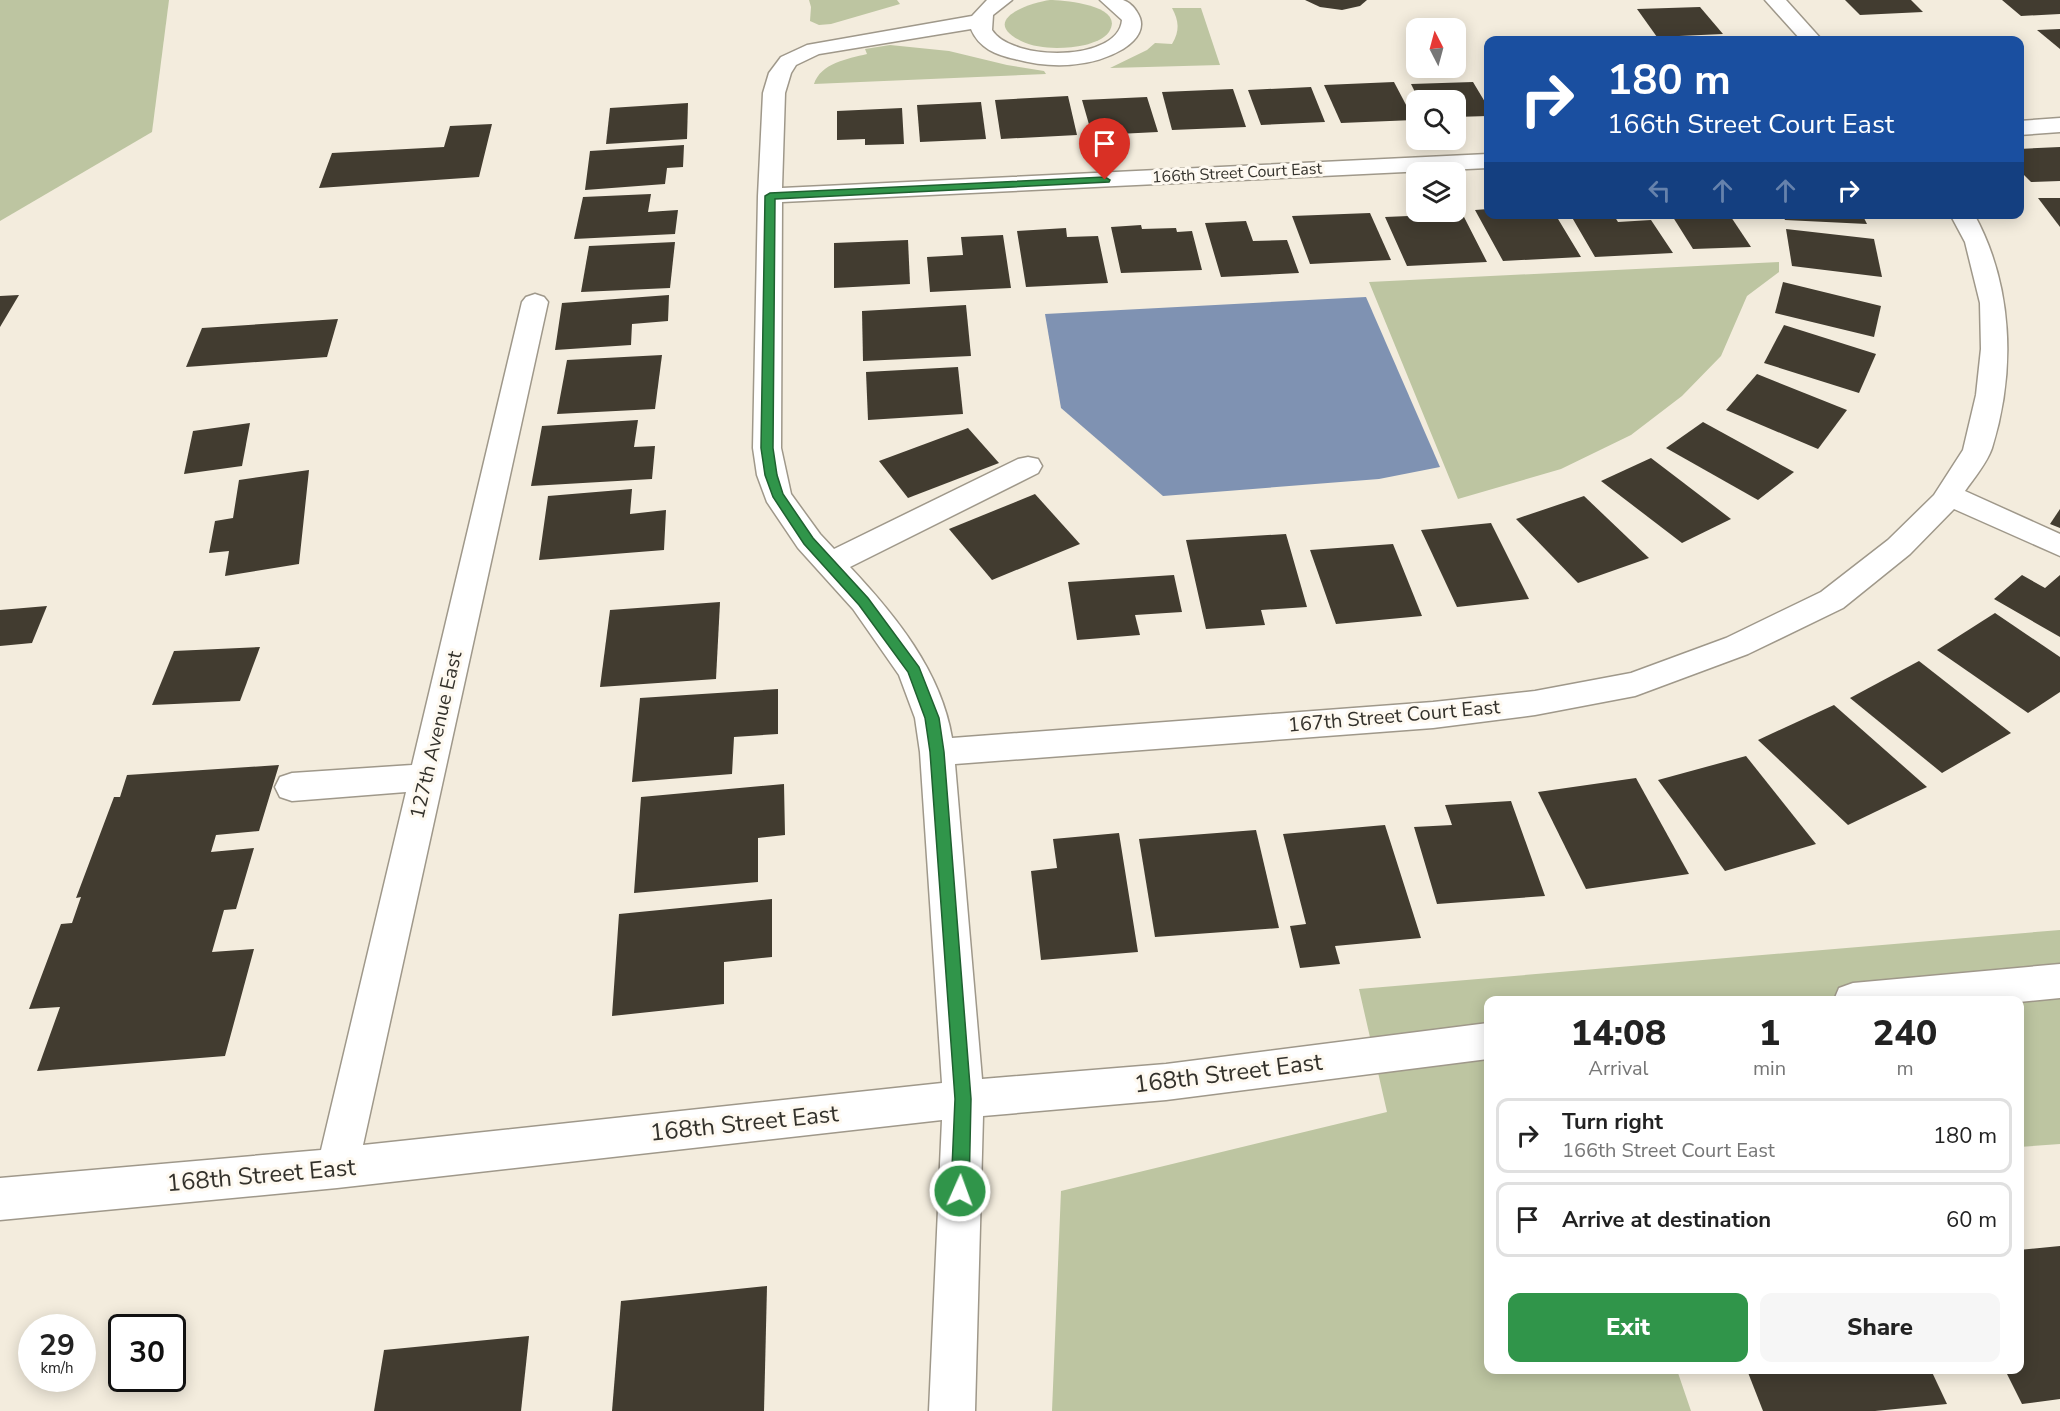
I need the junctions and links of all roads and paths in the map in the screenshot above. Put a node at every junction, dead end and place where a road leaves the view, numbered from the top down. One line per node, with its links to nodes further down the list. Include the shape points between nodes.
1 (1002, 0): 4 (street, via 985,11)
2 (1110, 0): 4 (street, via 1124,8 1133,26 1121,43 1092,56 1052,59 1013,53 988,39 981,30)
3 (1775, 0): 5 (street)
4 (981, 21): 9 (street, via 814,49 788,61 774,93)
5 (1808, 36)
6 (2060, 126): 7 (street)
7 (2024, 128)
8 (1484, 161): 9 (street, 166th Street Court East)
9 (770, 196): 15 (street, via 767,448 771,475 777,495)
10 (1965, 219): 13 (street, 167th Street Court East, via 1977,242 1993,303 1994,349 1990,395 1977,450)
11 (535, 302): 17 (street, 127th Avenue East)
12 (1028, 466): 15 (street)
13 (1948, 495): 14 (street); 16 (street, 167th Street Court East, via 1899,547 1832,600 1737,646 1635,684 1535,703 1433,715)
14 (2060, 546)
15 (830, 564): 16 (street, via 864,601 914,671 932,718)
16 (937, 752): 22 (street)
17 (426, 777): 18 (street); 23 (street, 127th Avenue East)
18 (292, 787)
19 (2060, 981): 20 (street)
20 (1897, 996)
21 (1484, 1042): 22 (street, 168th Street East, via 1166,1082)
22 (963, 1099): 23 (street, 168th Street East); 25 (street)
23 (337, 1168): 24 (street, 168th Street East)
24 (0, 1199)
25 (952, 1411)

